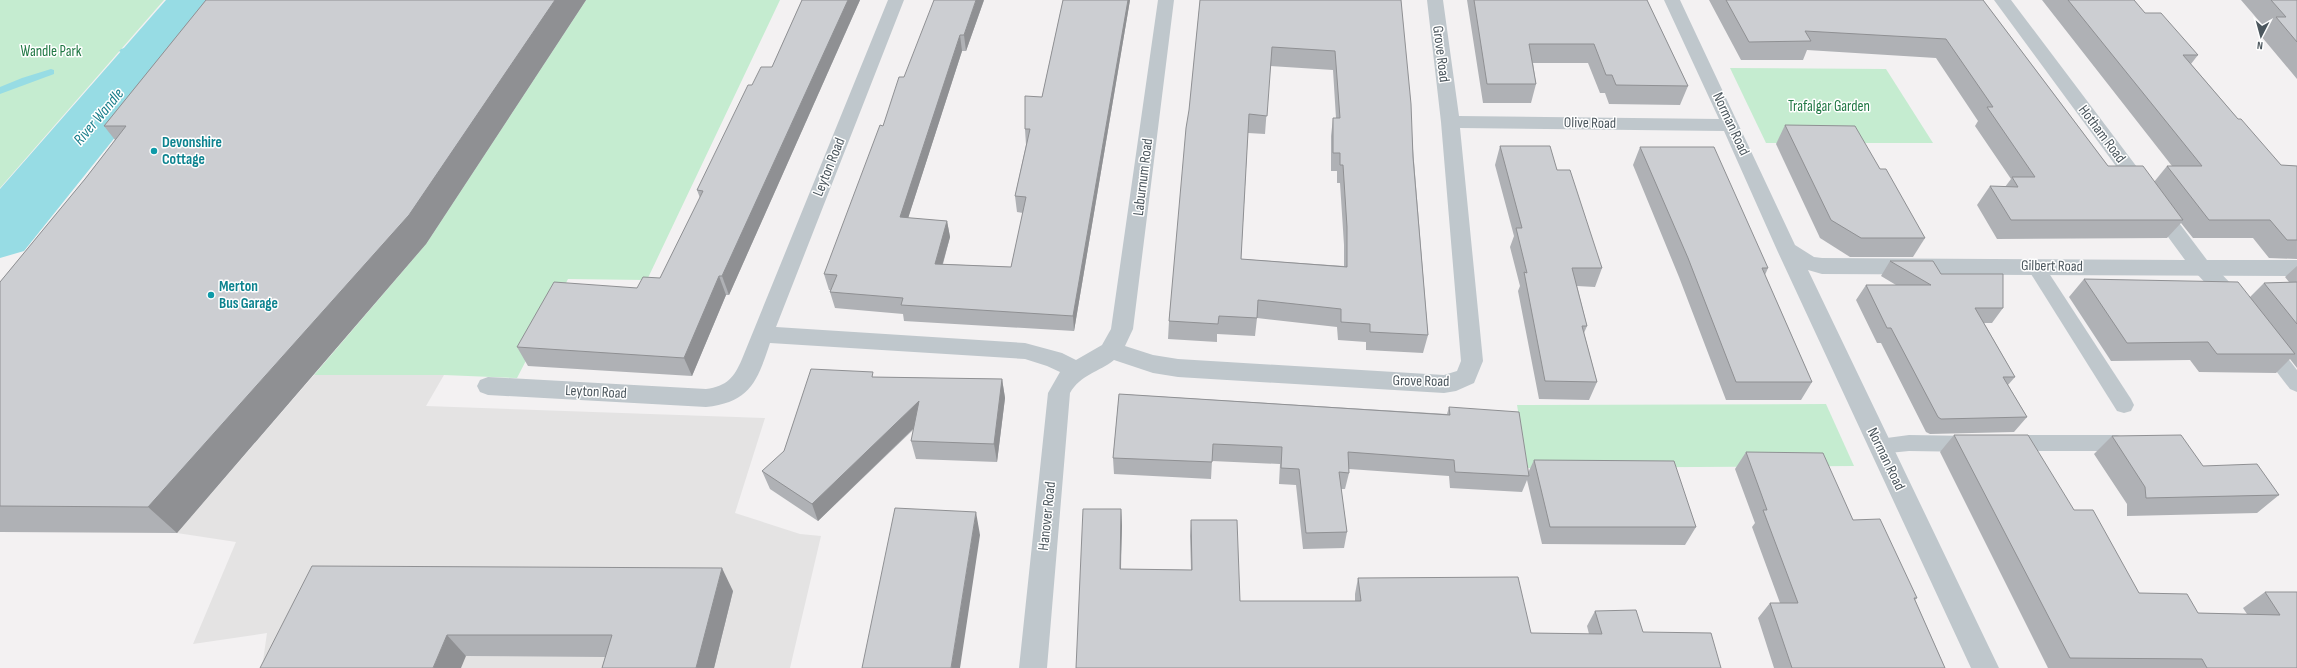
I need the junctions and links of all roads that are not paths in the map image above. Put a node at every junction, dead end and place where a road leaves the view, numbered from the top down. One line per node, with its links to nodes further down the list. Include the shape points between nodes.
1 (896, 0): 14 (street, Leyton Road)
2 (1166, 0): 15 (street, Laburnum Road, via 1125,313 1116,343)
3 (1435, 0): 6 (street, Grove Road)
4 (1672, 0): 7 (street, Norman Road)
5 (2002, 0): 10 (street, Hotham Road)
6 (1450, 122): 7 (street, Olive Road); 15 (street, Grove Road, via 1472,361 1466,377 1444,384 1178,368 1153,364)
7 (1731, 125): 8 (street, Norman Road)
8 (1787, 250): 9 (street, Gilbert Road, via 1808,263 1822,266); 21 (street, Norman Road)
9 (2035, 266): 10 (street, Gilbert Road); 19 (lane)
10 (2202, 268): 11 (street, Gilbert Road); 12 (lane, via 2226,290)
11 (2297, 268)
12 (2244, 314)
13 (2257, 332): 17 (lane)
14 (762, 334): 16 (street, via 1025,351 1054,359); 18 (street, Leyton Road, via 749,369 739,386 727,395 706,398)
15 (1110, 350): 16 (street)
16 (1075, 370): 22 (street, Hanover Road, via 1064,380 1059,393)
17 (2294, 378)
18 (488, 386)
19 (2124, 405)
20 (2117, 443): 21 (lane, via 1909,443)
21 (1879, 446): 23 (street, Norman Road)
22 (1032, 668)
23 (1985, 668)

